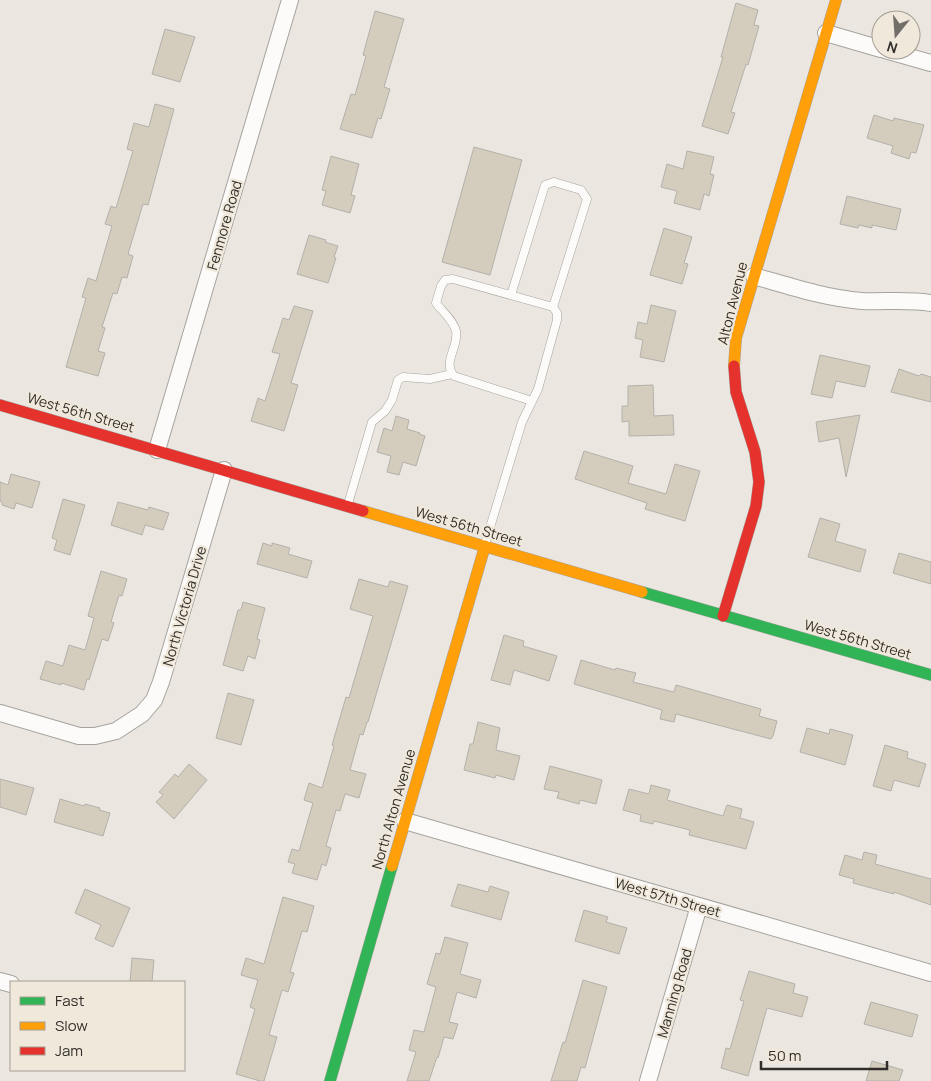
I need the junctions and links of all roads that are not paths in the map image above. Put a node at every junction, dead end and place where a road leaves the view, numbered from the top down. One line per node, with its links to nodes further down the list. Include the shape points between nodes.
1 (290, 0): 12 (street, Fenmore Road)
2 (836, 0): 3 (street, Alton Avenue)
3 (826, 33): 4 (street); 5 (street, Alton Avenue)
4 (871, 46)
5 (754, 276): 7 (street, via 825,295 863,301); 16 (street, Alton Avenue, via 738,329 734,369 736,394 755,451 758,491)
6 (511, 295): 8 (lane); 8 (lane, via 544,185 554,182 581,190 587,199); 9 (lane, via 454,279 444,280 436,303 456,330 449,365)
7 (931, 303)
8 (553, 307): 10 (lane, via 557,320)
9 (452, 374): 10 (lane); 14 (lane, via 430,379 403,377 398,380 392,400 372,422)
10 (532, 401): 15 (lane, via 522,422)
11 (0, 404): 12 (street, West 56th Street)
12 (157, 450): 13 (street, West 56th Street)
13 (224, 470): 14 (street, West 56th Street); 18 (street, North Victoria Drive, via 159,688 142,714 121,729 95,736 79,736)
14 (348, 506): 15 (street, West 56th Street)
15 (485, 546): 16 (street, West 56th Street); 19 (street, North Alton Avenue)
16 (723, 616): 17 (street, West 56th Street)
17 (931, 675)
18 (0, 713)
19 (405, 821): 20 (street, West 57th Street); 22 (street, North Alton Avenue)
20 (699, 906): 21 (street, West 57th Street); 23 (street, Manning Road)
21 (931, 973)
22 (330, 1081)
23 (648, 1081)

